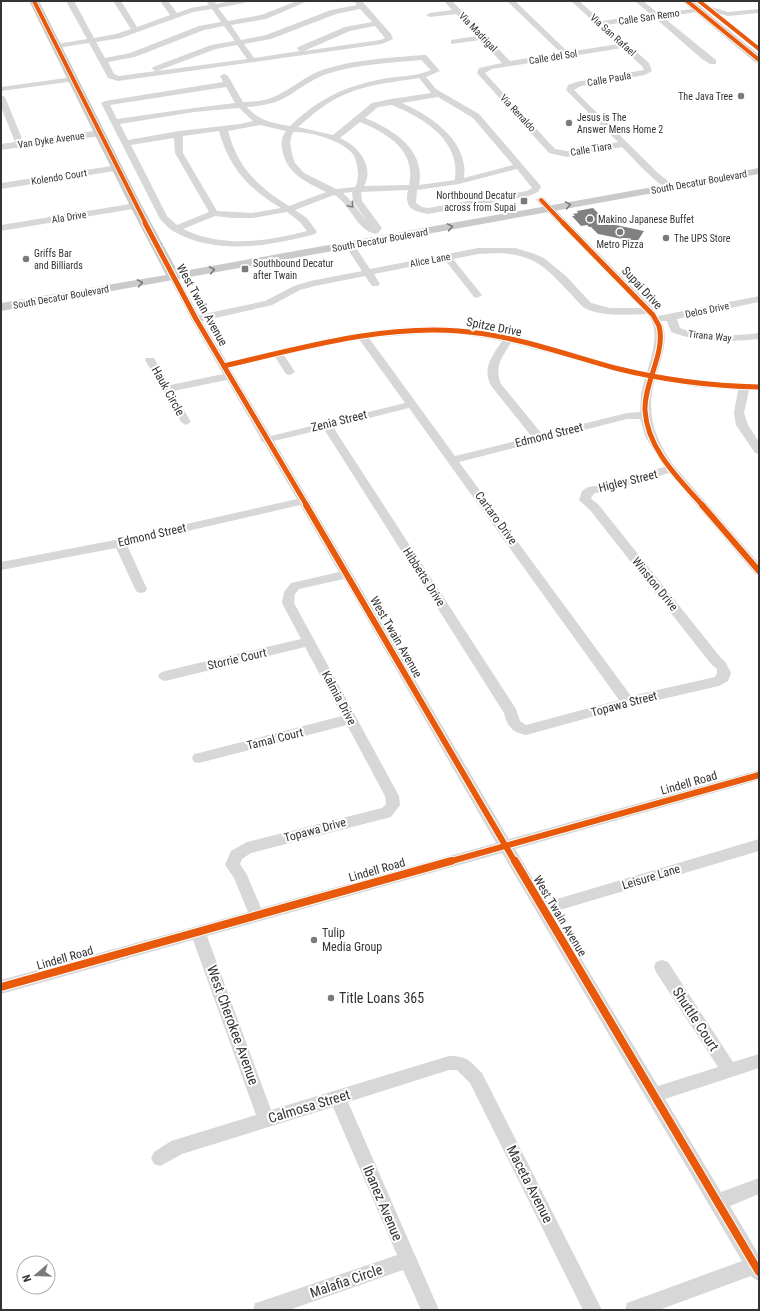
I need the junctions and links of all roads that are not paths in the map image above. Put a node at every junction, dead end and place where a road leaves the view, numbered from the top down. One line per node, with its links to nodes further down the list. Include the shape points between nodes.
1 (34, 1): 33 (main road, West Twain Avenue)
2 (70, 1): 29 (street)
3 (117, 1): 26 (street)
4 (164, 1): 19 (street)
5 (244, 1): 12 (street)
6 (304, 1): 24 (street, via 263,17)
7 (448, 1): 16 (street, Via Madrigal)
8 (511, 1): 37 (street)
9 (575, 1): 25 (street, Via San Rafael)
10 (639, 1): 21 (street)
11 (687, 1): 14 (main road)
12 (212, 3): 19 (street); 24 (street)
13 (360, 3): 23 (street); 30 (street, via 268,37)
14 (698, 5): 15 (main road); 21 (street, Calle San Remo); 22 (main road); 27 (main road)
15 (708, 8): 18 (street, via 723,14); 22 (main road)
16 (458, 11): 20 (street); 28 (street, Via Madrigal)
17 (759, 11): 18 (street)
18 (738, 14): 22 (street)
19 (176, 15): 26 (street)
20 (430, 16)
21 (656, 16): 25 (street, Calle San Remo); 42 (street)
22 (720, 18): 35 (main road)
23 (377, 23): 32 (street, via 348,29); 36 (street, via 390,38 388,40)
24 (226, 24): 30 (street); 41 (street, via 196,30 132,55)
25 (600, 24): 34 (street, Via San Rafael)
26 (137, 30): 29 (street)
27 (725, 32): 35 (main road); 40 (main road)
28 (483, 37): 31 (street); 44 (street, Via Madrigal)
29 (92, 41): 33 (street); 41 (street)
30 (239, 42): 39 (street); 43 (street, via 214,47)
31 (454, 42)
32 (311, 44): 36 (street); 38 (street)
33 (57, 46): 49 (main road, West Twain Avenue)
34 (624, 46): 37 (street, Calle del Sol); 47 (street, Via San Rafael, via 646,66)
35 (759, 49)
36 (319, 51): 38 (street)
37 (567, 54): 44 (street, Calle del Sol)
38 (283, 56): 39 (street)
39 (252, 60): 46 (street)
40 (759, 60)
41 (103, 61): 50 (street, via 113,78)
42 (713, 62)
43 (168, 64): 46 (street, via 169,68); 50 (street)
44 (508, 64): 45 (street, Calle del Sol)
45 (482, 70): 69 (street, Via Renaldo, via 482,75 552,151)
46 (175, 71): 50 (street)
47 (648, 71): 67 (street, Calle Paula, via 571,87 572,92)
48 (421, 75): 53 (street, via 433,91); 56 (street, via 436,71 423,57 362,64 327,71 273,100); 61 (street, via 341,92)
49 (72, 77): 51 (street); 52 (street); 62 (main road, West Twain Avenue)
50 (137, 77)
51 (1, 85)
52 (1, 89)
53 (439, 94): 55 (street); 71 (street, via 476,116)
54 (1, 97): 66 (street)
55 (391, 101): 57 (street, via 375,105); 77 (street, via 439,129 456,154 460,165)
56 (241, 105): 58 (street); 58 (street, via 227,80 105,103); 59 (street, via 252,118)
57 (358, 118): 64 (street); 79 (street, via 380,127 398,139 410,155 416,177)
58 (115, 122): 65 (street)
59 (260, 122): 60 (street); 61 (street)
60 (223, 129): 63 (street); 85 (street, via 226,142 245,174 260,191)
61 (293, 129): 64 (street); 82 (street, via 286,143 292,165 315,184)
62 (100, 133): 66 (street, Van Dyke Avenue); 73 (main road, West Twain Avenue)
63 (179, 134): 65 (street); 86 (street, via 179,153)
64 (335, 138): 81 (street, via 358,155 362,167 362,182)
65 (125, 143): 88 (street, via 163,217)
66 (20, 144): 68 (street, Van Dyke Avenue)
67 (623, 144): 69 (street, Calle Tiara, via 567,154); 76 (street)
68 (1, 147)
69 (558, 153)
70 (759, 161): 76 (main road, South Decatur Boulevard)
71 (520, 166): 77 (street); 79 (street, via 537,187 529,193 428,211 416,209 411,195)
72 (759, 166): 75 (main road, via 734,170)
73 (118, 168): 78 (street, Kolendo Court); 84 (main road, West Twain Avenue)
74 (759, 171): 75 (main road, South Decatur Boulevard)
75 (724, 177): 80 (main road, South Decatur Boulevard)
76 (659, 179): 80 (street); 83 (main road, South Decatur Boulevard)
77 (459, 181): 79 (street)
78 (1, 186)
79 (413, 187): 81 (street)
80 (670, 187): 83 (main road, South Decatur Boulevard, one-way to 80)
81 (357, 189): 82 (street); 89 (street, via 356,199 377,228)
82 (333, 192): 85 (street); 89 (street, one-way to 89, via 346,199 369,229)
83 (545, 205): 89 (main road, South Decatur Boulevard); 90 (main road, South Decatur Boulevard, one-way to 83); 101 (street, Supai Drive)
84 (136, 206): 87 (street, Ala Drive); 94 (main road, West Twain Avenue)
85 (287, 209): 86 (street, via 250,216); 88 (street, via 310,226 312,232 297,237 228,244 193,238)
86 (214, 213): 88 (street)
87 (1, 228)
88 (175, 230)
89 (375, 231): 91 (main road, via 371,236 332,244); 94 (main road, South Decatur Boulevard)
90 (350, 245): 91 (main road, South Decatur Boulevard); 93 (street)
91 (323, 250): 94 (main road, South Decatur Boulevard, one-way to 91)
92 (447, 257): 93 (street, Alice Lane); 97 (street); 101 (street, Alice Lane, via 494,249 525,252 545,262 588,305 609,312)
93 (368, 272): 96 (street); 102 (street, Alice Lane, via 313,283 268,303)
94 (171, 273): 95 (main road, South Decatur Boulevard); 100 (main road, South Decatur Boulevard, one-way to 94); 102 (street, West Twain Avenue)
95 (76, 284): 98 (main road, South Decatur Boulevard); 100 (main road, via 50,294 18,300)
96 (375, 284)
97 (477, 295)
98 (1, 297)
99 (759, 299): 103 (street, Delos Drive)
100 (7, 306)
101 (654, 317): 103 (street, Delos Drive); 111 (street, Supai Drive, via 659,328 659,340)
102 (196, 319): 109 (street, West Twain Avenue)
103 (671, 319): 105 (street, Tirana Way, via 675,330 686,334 722,338)
104 (362, 336): 106 (street, Spitze Drive, via 433,330 460,331); 107 (street, Spitze Drive); 115 (street, Cartaro Drive)
105 (759, 336)
106 (508, 339): 111 (street, Spitze Drive); 119 (street, via 493,364 492,376 496,385)
107 (278, 354): 109 (street, Spitze Drive); 110 (street)
108 (150, 360): 114 (street, Hauk Circle)
109 (227, 371): 114 (street, Spitze Drive); 120 (street, West Twain Avenue)
110 (290, 372)
111 (651, 376): 113 (street, Spitze Drive, via 707,385); 116 (street, Supai Drive, via 645,402)
112 (759, 386): 113 (street, Spitze Drive)
113 (744, 387): 121 (street, via 739,412 742,425)
114 (167, 390): 117 (street, Hauk Circle)
115 (412, 404): 118 (street, Zenia Street); 122 (street, Cartaro Drive)
116 (646, 415): 119 (street, Edmond Street, via 627,416); 123 (street, Supai Drive, via 648,430 661,457)
117 (186, 422)
118 (326, 424): 120 (street, Zenia Street); 136 (street, Hibbetts Drive, via 511,712 514,724)
119 (539, 438): 122 (street, Edmond Street)
120 (266, 440): 125 (street, West Twain Avenue)
121 (759, 451)
122 (453, 460): 134 (street, Cartaro Drive)
123 (671, 469): 124 (street, Higley Street, via 592,490); 128 (street, Supai Drive)
124 (586, 494): 132 (street, Winston Drive, via 585,500 594,507 722,665)
125 (303, 501): 126 (street, Edmond Street); 129 (street, West Twain Avenue)
126 (120, 543): 127 (street, Edmond Street); 130 (street)
127 (1, 566)
128 (759, 571)
129 (347, 574): 131 (street, Kalmia Drive, via 302,584 290,591 288,603); 141 (street, West Twain Avenue)
130 (141, 589)
131 (309, 642): 133 (street, Storrie Court); 135 (street, Kalmia Drive)
132 (724, 675): 134 (street, Topawa Street, via 719,681)
133 (165, 676)
134 (628, 702): 136 (street, Topawa Street, via 533,730)
135 (351, 719): 137 (street, Tamal Court); 139 (street, Kalmia Drive, via 392,796)
136 (521, 730)
137 (199, 758)
138 (759, 775): 141 (street, Lindell Road)
139 (393, 805): 143 (street, Topawa Drive, via 386,813 247,848 236,855 232,865 240,874)
140 (759, 845): 142 (street, Leisure Lane)
141 (505, 846): 142 (street, West Twain Avenue); 143 (street, Lindell Road)
142 (543, 909): 150 (street, West Twain Avenue)
143 (257, 916): 144 (street, Lindell Road)
144 (198, 932): 146 (street, Lindell Road); 152 (street, West Cherokee Avenue)
145 (662, 966): 149 (street, Shuttle Court)
146 (1, 987)
147 (759, 1061): 149 (street)
148 (461, 1063): 151 (street, Calmosa Street, via 449,1063); 160 (street, Maceta Avenue, via 476,1078)
149 (730, 1071): 150 (street)
150 (655, 1095): 155 (street, West Twain Avenue)
151 (337, 1097): 152 (street, Calmosa Street); 156 (street, Ibanez Avenue)
152 (266, 1119): 153 (street, Calmosa Street, via 177,1147)
153 (160, 1158)
154 (759, 1186): 155 (street)
155 (717, 1202): 157 (street, West Twain Avenue)
156 (407, 1260): 158 (street, Malafia Circle); 159 (street, Ibanez Avenue)
157 (757, 1269): 161 (street)
158 (262, 1310)
159 (430, 1310)
160 (593, 1310)
161 (634, 1310)

